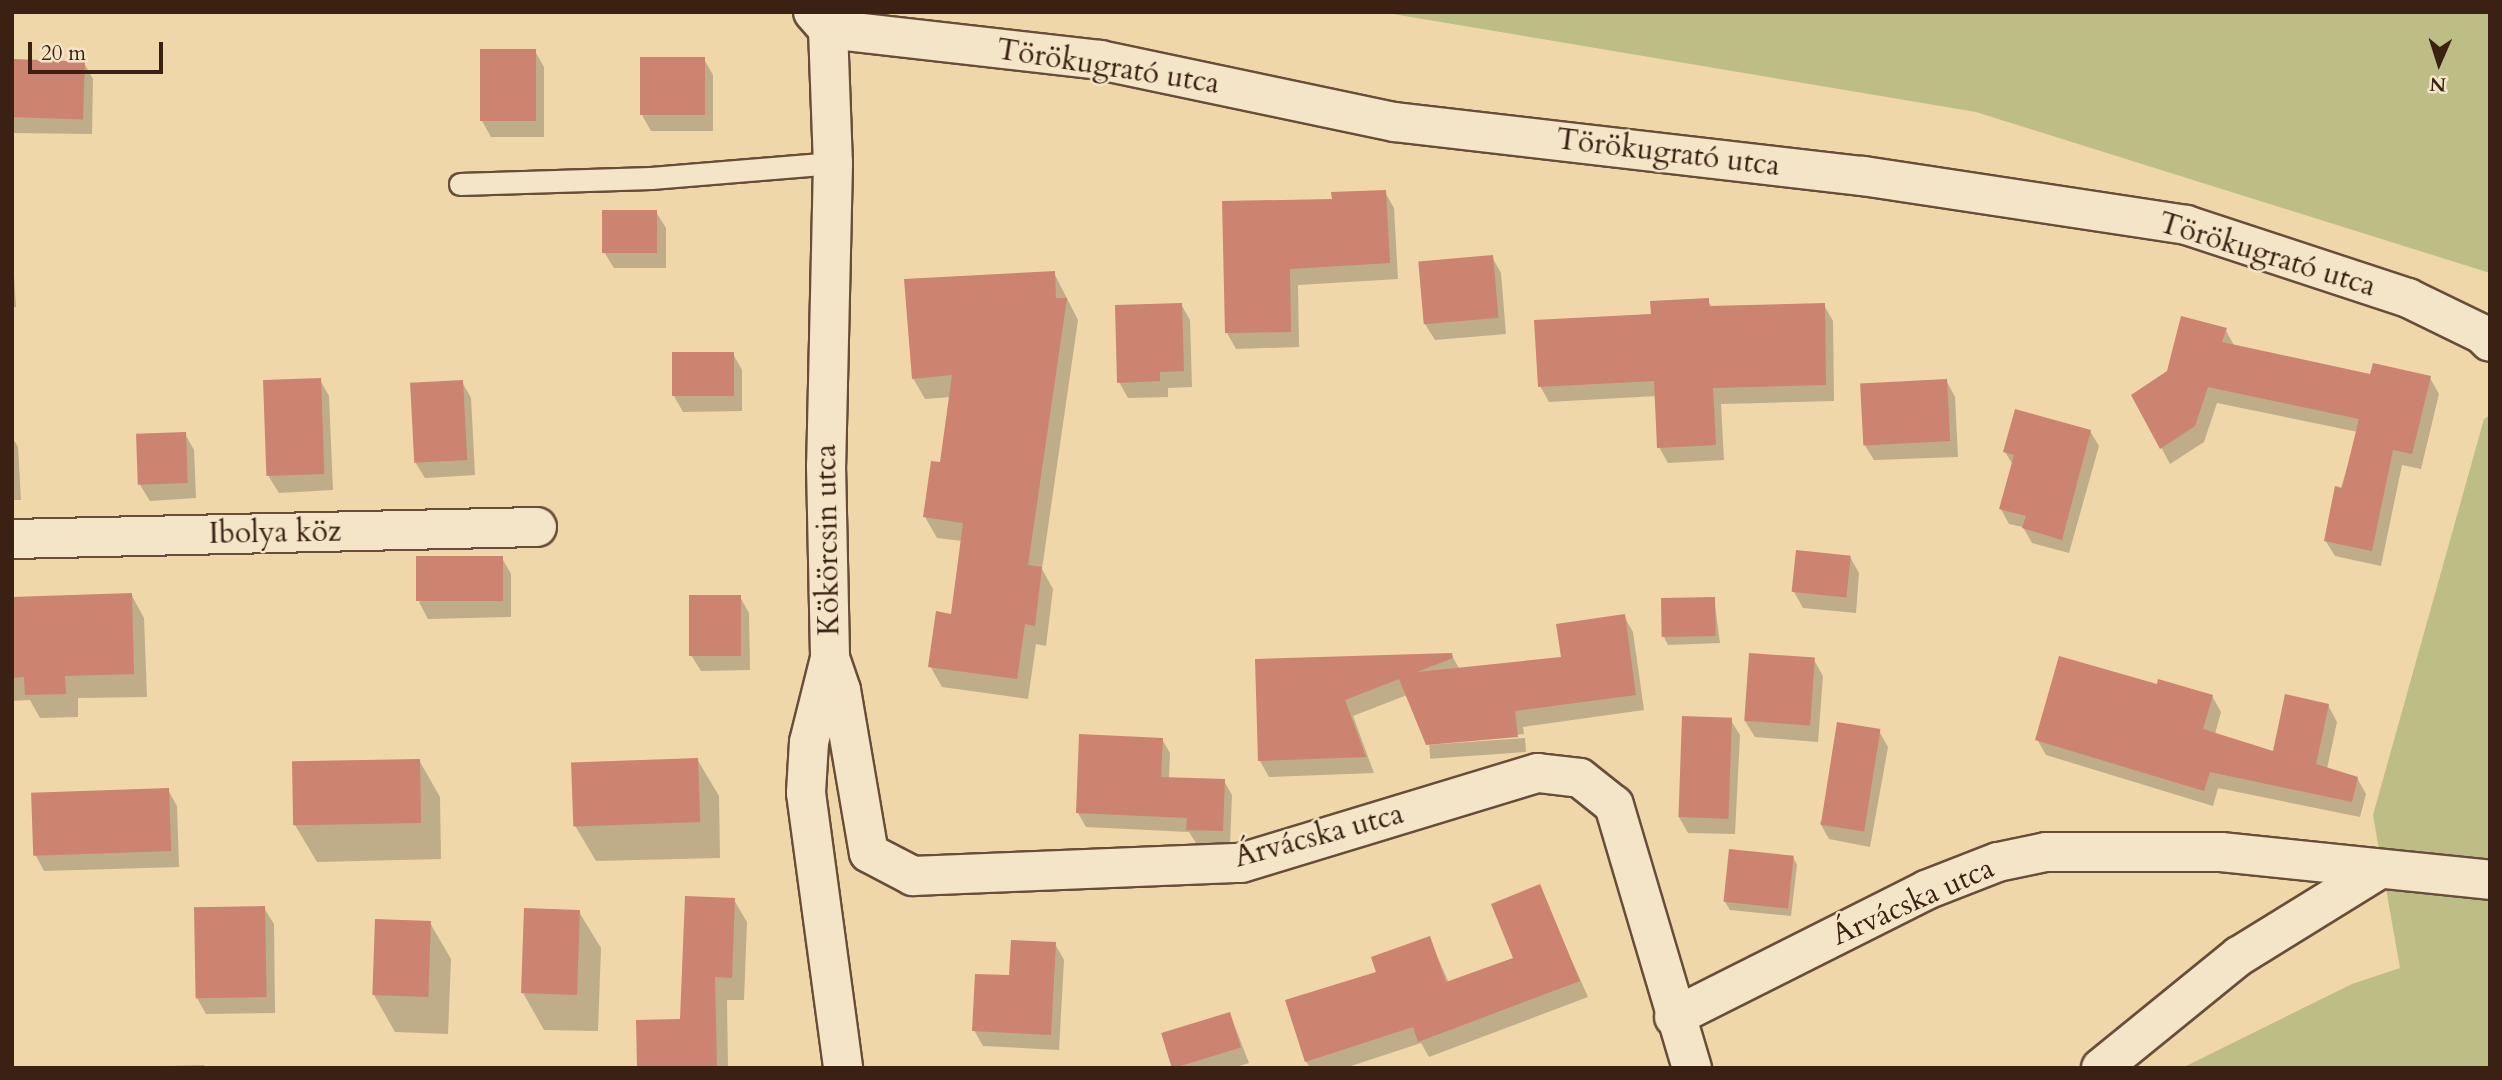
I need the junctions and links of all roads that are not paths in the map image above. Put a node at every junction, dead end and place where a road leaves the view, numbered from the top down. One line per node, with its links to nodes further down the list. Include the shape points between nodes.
1 (821, 21): 2 (street, Kökörcsin utca); 4 (street, Törökugrató utca, via 1100,60 1395,122 1863,176 2186,225 2408,298)
2 (833, 163): 3 (lane, via 651,178); 7 (street, Kökörcsin utca, via 826,465)
3 (460, 184)
4 (2490, 342)
5 (537, 527): 6 (street, Ibolya köz)
6 (12, 538)
7 (830, 658): 10 (street, Árvácska utca, via 841,690 869,853 912,876 1241,863 1538,773 1580,778 1614,805); 11 (street, Kökörcsin utca, via 809,742 806,793)
8 (2378, 870): 9 (street, Árvácska utca); 10 (street, Árvácska utca, via 2221,852 2046,852 1998,862 1926,890); 13 (street, via 2239,956)
9 (2490, 880)
10 (1674, 1017): 12 (street, Árvácska utca)
11 (843, 1068)
12 (1692, 1068)
13 (2101, 1068)

